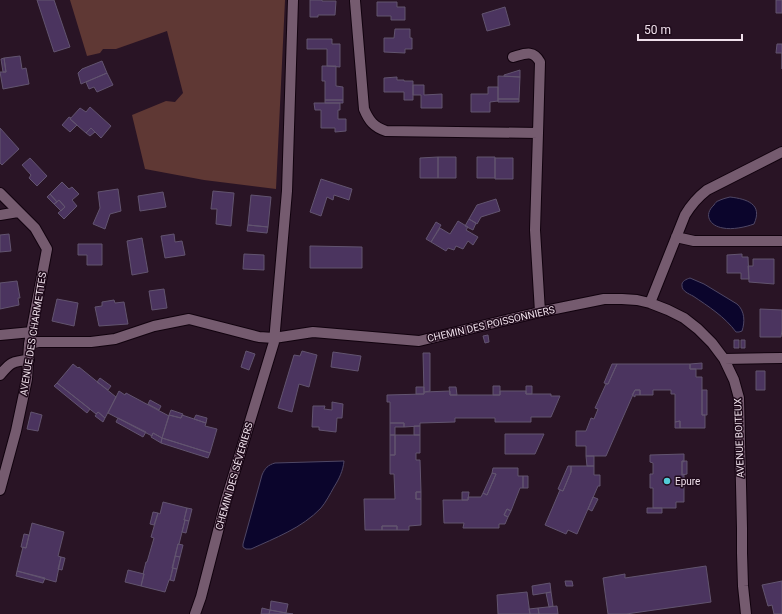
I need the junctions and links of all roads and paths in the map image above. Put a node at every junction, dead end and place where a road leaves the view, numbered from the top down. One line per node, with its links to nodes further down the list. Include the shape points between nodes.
1 (292, 0): 15 (street, CHEMIN DES SÉVERIERS, via 287,191)
2 (355, 1): 4 (street, via 364,109 373,124 386,131)
3 (513, 57): 4 (street, via 528,53 537,56 540,62)
4 (538, 133): 12 (street, via 535,230)
5 (782, 152): 9 (street, via 699,196 685,215)
6 (0, 194): 7 (street, AVENUE DES CHARMETTES)
7 (18, 212): 8 (street); 13 (street, AVENUE DES CHARMETTES, via 35,228 47,249)
8 (0, 215)
9 (676, 237): 10 (street, via 694,241); 11 (street)
10 (782, 241)
11 (650, 303): 12 (street, CHEMIN DES POISSONNIERS, via 613,299); 18 (street, AVENUE BOITEUX, via 684,318 712,343)
12 (540, 312): 15 (street, CHEMIN DES POISSONNIERS, via 419,341 313,332)
13 (32, 332): 14 (street); 16 (street, AVENUE DES CHARMETTES)
14 (0, 335)
15 (274, 338): 16 (street, CHEMIN DES POISSONNIERS, via 259,337 189,319 154,326 116,339); 22 (street, CHEMIN DES SÉVERIERS)
16 (30, 344): 19 (street, AVENUE DES CHARMETTES)
17 (782, 358): 18 (street)
18 (724, 359): 23 (street, AVENUE BOITEUX, via 739,398 742,559)
19 (29, 360): 20 (street, via 13,362); 21 (street, AVENUE DES CHARMETTES, via 16,431)
20 (0, 375)
21 (0, 490)
22 (195, 614)
23 (746, 614)

